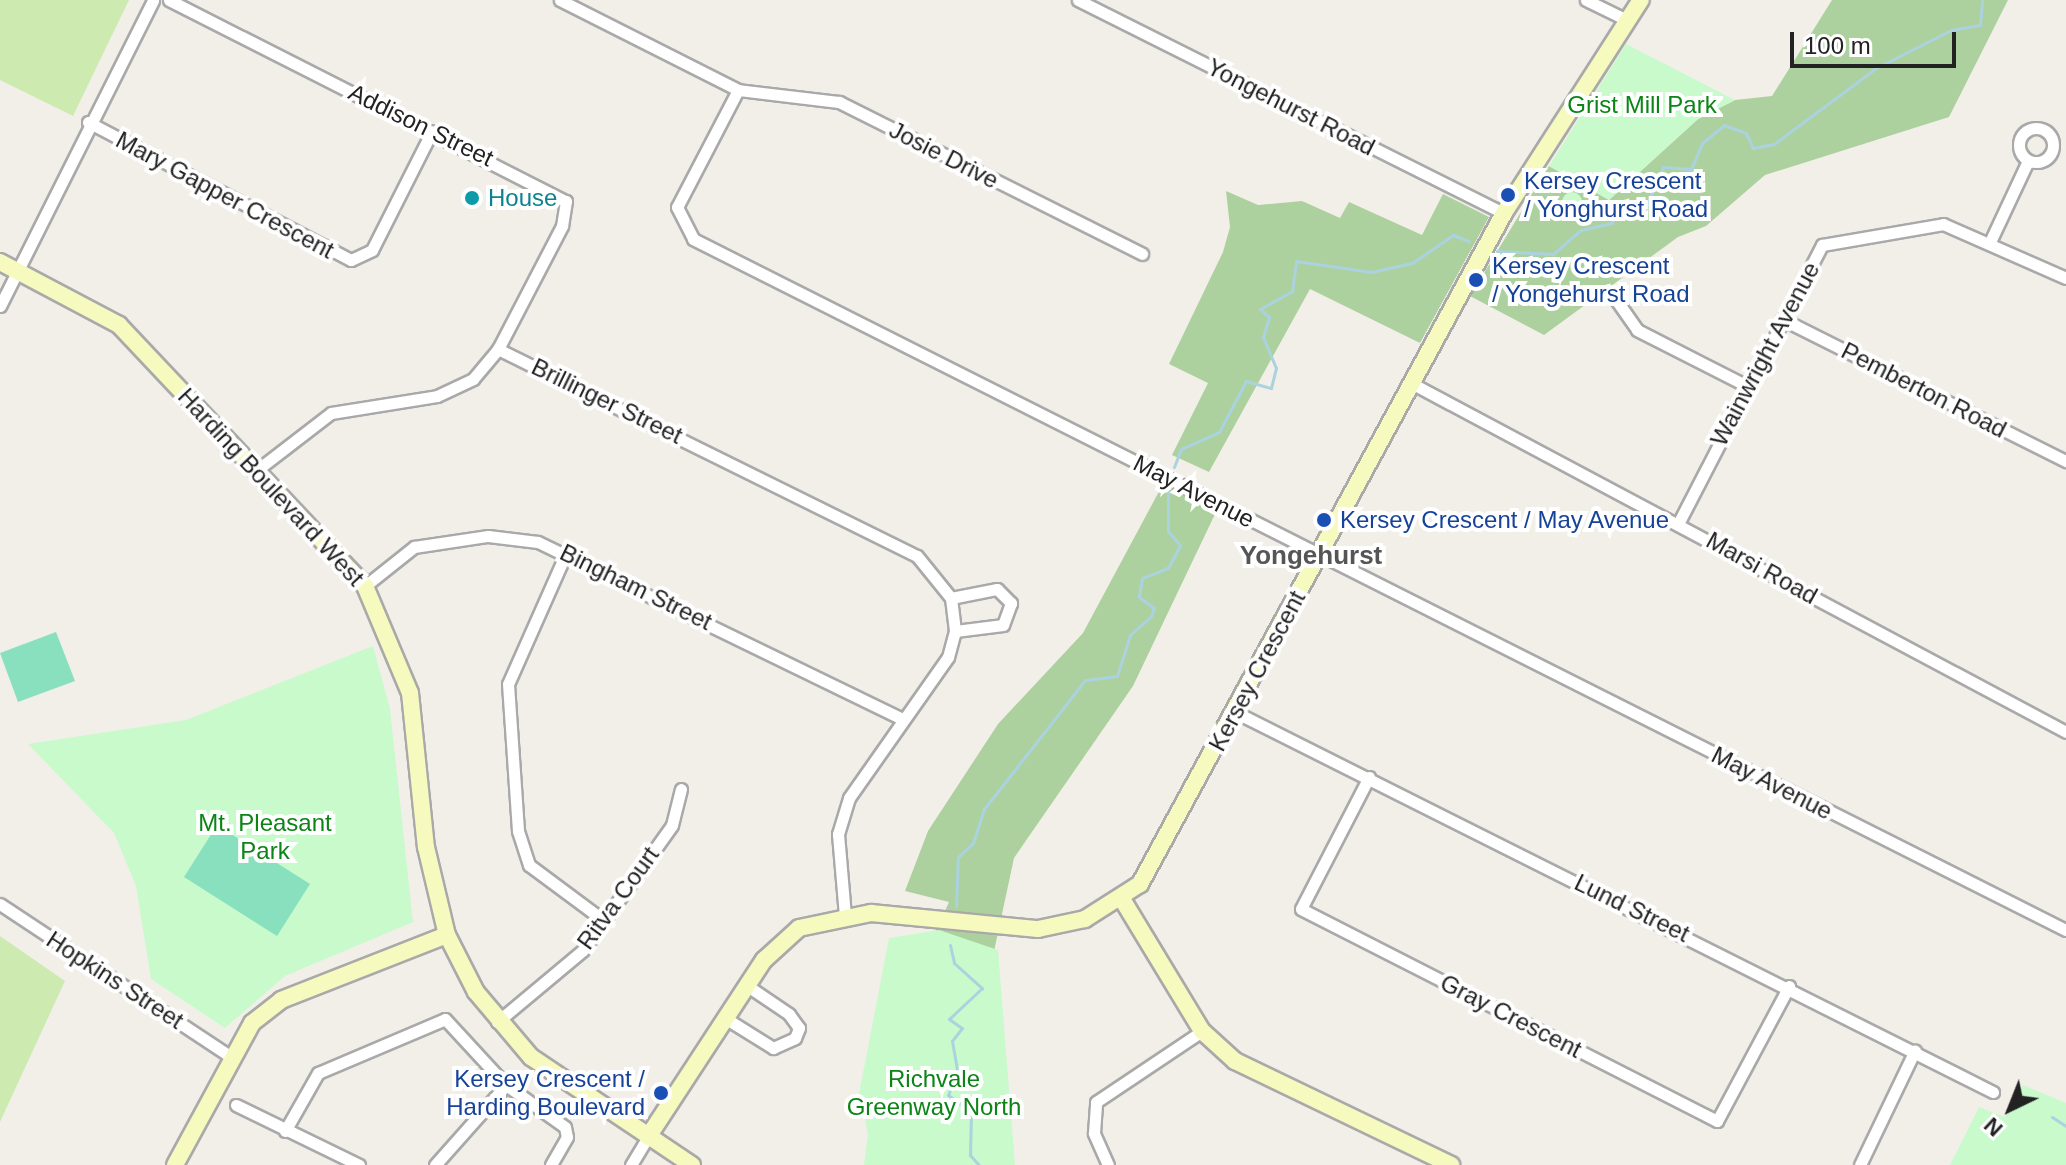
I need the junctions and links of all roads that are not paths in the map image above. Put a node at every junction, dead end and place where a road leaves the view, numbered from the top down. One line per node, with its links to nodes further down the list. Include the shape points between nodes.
1 (153, 0): 9 (street)
2 (169, 0): 10 (street, Addison Street)
3 (560, 0): 8 (street)
4 (1078, 0): 12 (street, Yongehurst Road)
5 (1586, 0): 7 (street)
6 (1641, 0): 7 (street, Kersey Crescent)
7 (1627, 20): 12 (street, Kersey Crescent)
8 (738, 90): 14 (street, Josie Drive, via 839,102); 28 (street, May Avenue, via 677,207 693,239)
9 (88, 122): 10 (street, Mary Gapper Crescent, via 351,260 372,250); 16 (street)
10 (432, 131): 21 (street, Addison Street, via 547,185 569,206)
11 (2028, 161): 13 (street)
12 (1504, 213): 22 (street, Kersey Crescent)
13 (1990, 242): 17 (street, Wainwright Avenue); 20 (street, Wainwright Avenue, via 1943,224 1844,237 1822,245)
14 (1142, 254)
15 (0, 262): 16 (street, Harding Boulevard West)
16 (17, 270): 19 (street); 25 (street, Harding Boulevard West, via 119,325)
17 (2066, 278)
18 (1617, 301): 23 (street, via 1637,330)
19 (0, 306)
20 (1782, 319): 23 (street, Wainwright Avenue); 24 (street, Pemberton Road)
21 (498, 349): 25 (street, via 473,379 437,396 331,413); 30 (street, Brillinger Street, via 899,545 937,576)
22 (1413, 384): 26 (street, Marsi Road); 28 (street, Kersey Crescent)
23 (1745, 385): 26 (street, Wainwright Avenue)
24 (2066, 461)
25 (257, 470): 29 (street, Harding Boulevard West)
26 (1679, 522): 34 (street, Marsi Road)
27 (567, 551): 29 (street, Bingham Street, via 488,536 414,547); 33 (street, Bingham Street); 40 (street, via 508,684 518,831 529,865)
28 (1318, 554): 32 (street, Kersey Crescent); 41 (street, May Avenue)
29 (365, 586): 42 (street, Harding Boulevard West, via 410,693 426,847)
30 (951, 598): 31 (street); 31 (street, via 997,589 1011,603 1003,625)
31 (955, 631): 33 (street, via 948,657)
32 (1235, 712): 35 (street, Lund Street); 37 (street, Kersey Crescent, via 1157,862)
33 (901, 718): 39 (street, via 843,814)
34 (2066, 732)
35 (1369, 777): 44 (street, Lund Street); 44 (street, Gray Crescent, via 1301,909 1717,1121)
36 (681, 789): 40 (street, Ritva Court, via 672,825)
37 (1122, 899): 39 (street, Kersey Crescent, via 1085,919 1038,929); 47 (street)
38 (0, 904): 49 (street, Hopkins Street)
39 (845, 915): 43 (street, Kersey Crescent, via 799,928)
40 (603, 920): 46 (street, Ritva Court, via 583,950)
41 (2066, 930)
42 (447, 935): 46 (street, Harding Boulevard West); 49 (street, via 281,1000 252,1023)
43 (746, 985): 45 (street, Kersey Crescent); 45 (street, via 789,1014 799,1028 795,1038 773,1048)
44 (1789, 986): 48 (street, Lund Street)
45 (725, 1018): 54 (street, Kersey Crescent)
46 (496, 1023): 54 (street, Harding Boulevard West, via 531,1057)
47 (1202, 1031): 55 (street, via 1235,1061); 62 (street, via 1096,1102 1094,1133)
48 (1915, 1050): 51 (street, Lund Street); 63 (street)
49 (230, 1056): 56 (street)
50 (506, 1085): 53 (street, via 451,1022 436,1020 318,1073); 58 (street); 59 (street, via 565,1127 567,1137)
51 (1993, 1092)
52 (236, 1105): 53 (street)
53 (285, 1131): 57 (street)
54 (648, 1137): 60 (street); 61 (street, Harding Boulevard West)
55 (1449, 1164)
56 (175, 1165)
57 (359, 1165)
58 (435, 1165)
59 (551, 1165)
60 (631, 1165)
61 (692, 1165)
62 (1108, 1165)
63 (1860, 1165)

